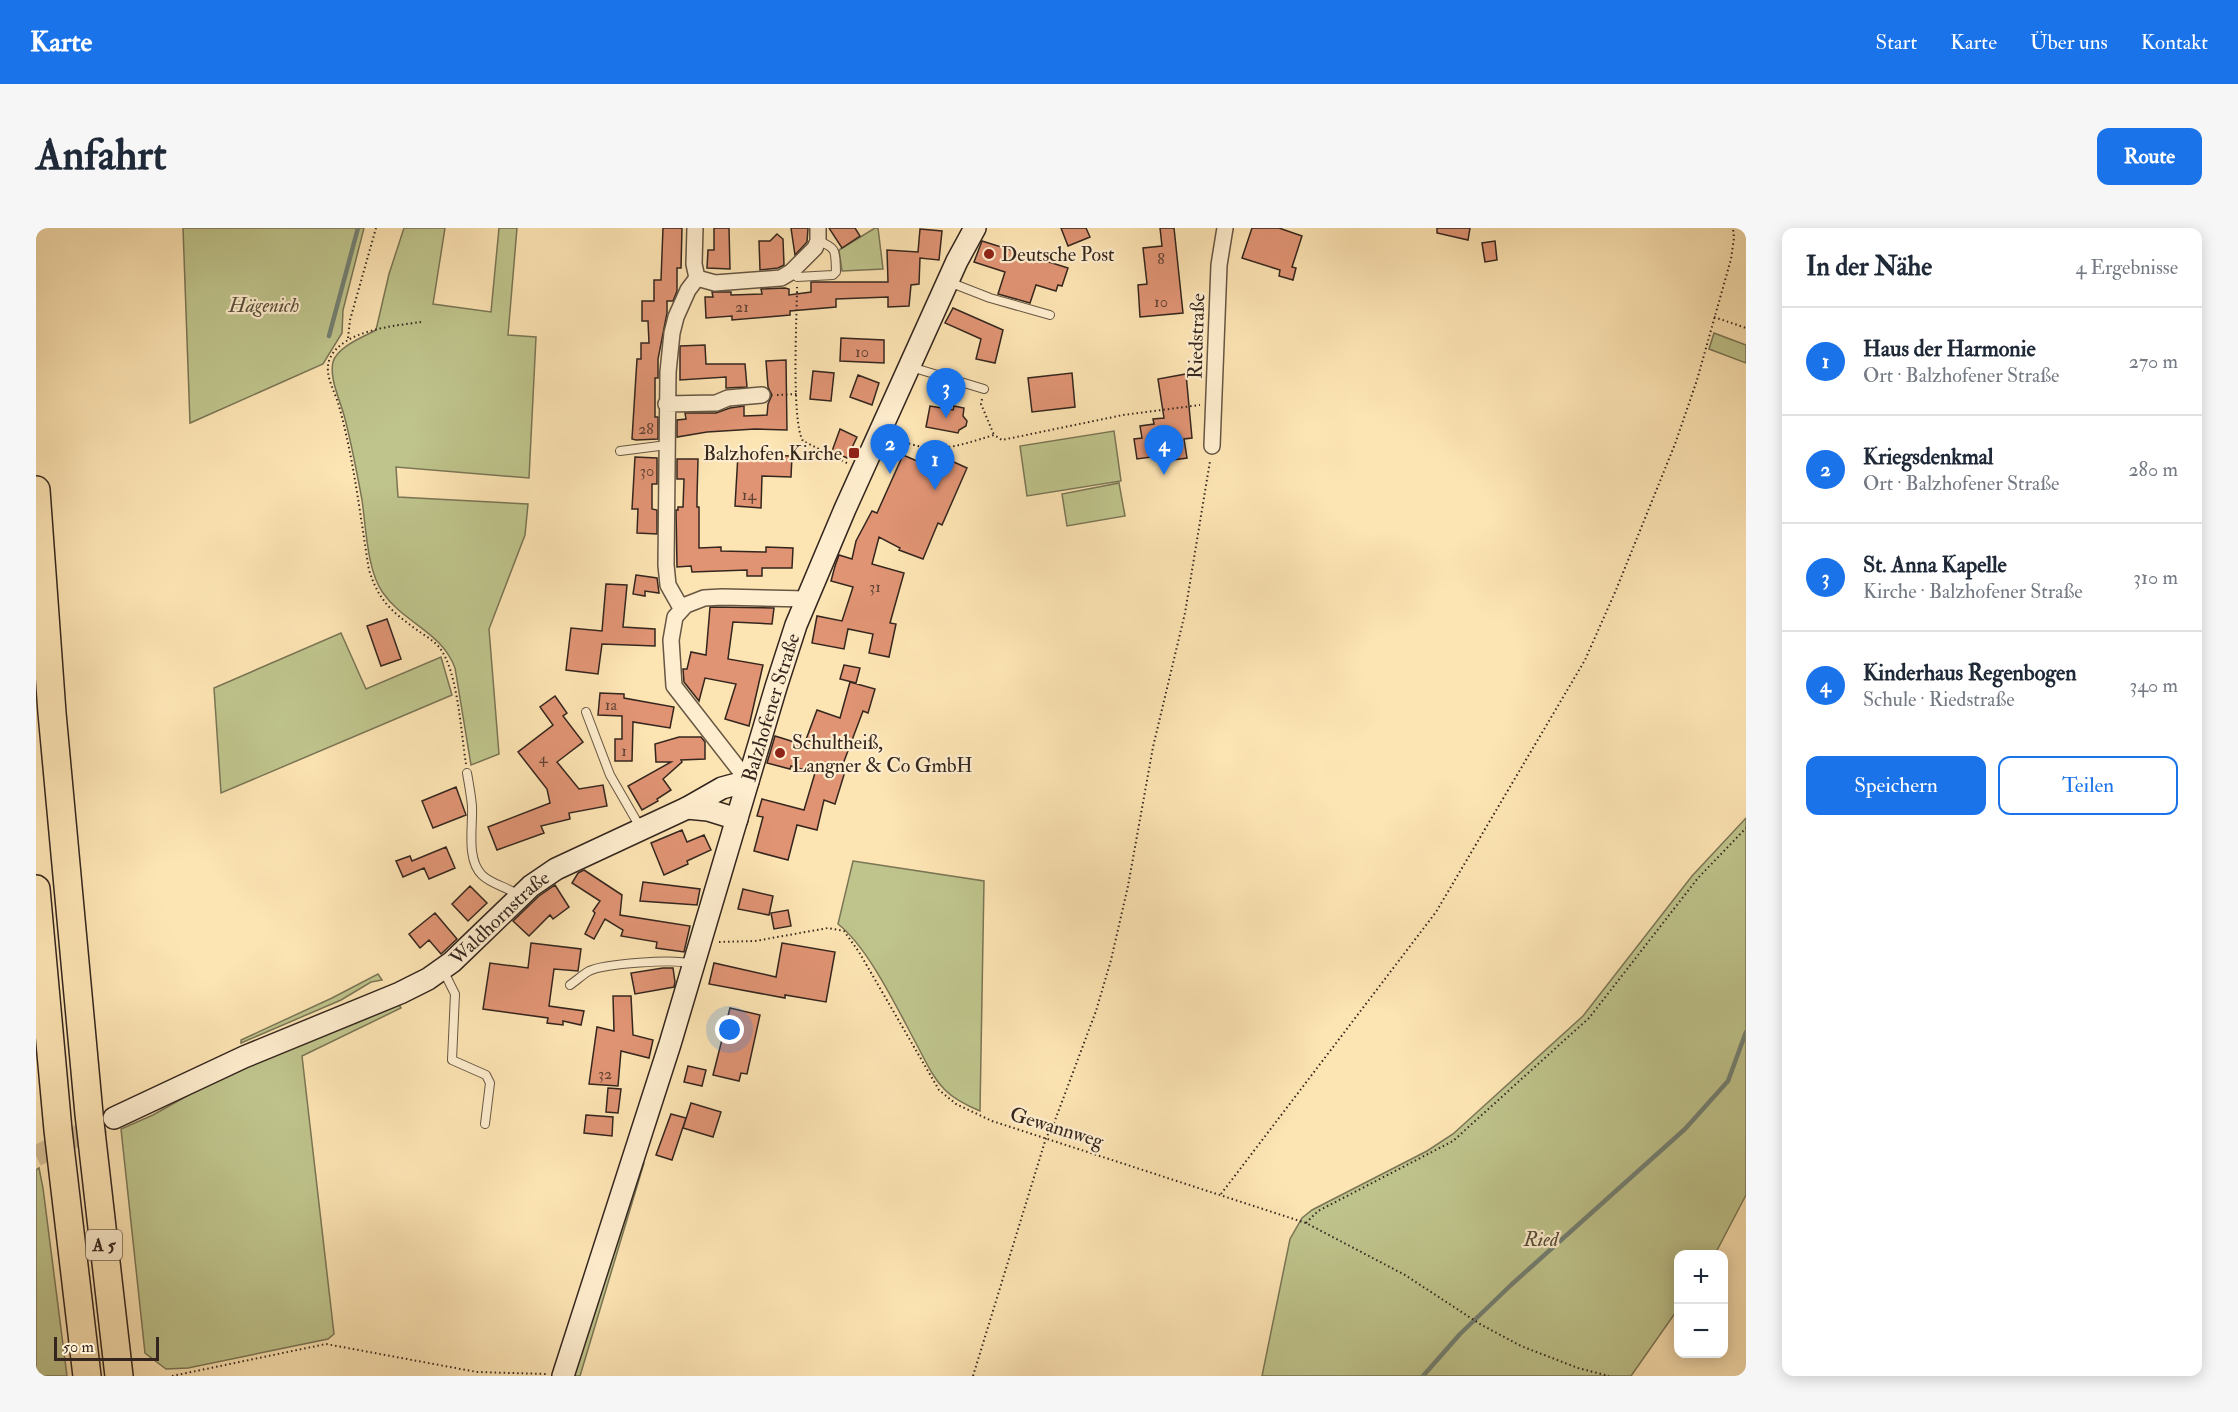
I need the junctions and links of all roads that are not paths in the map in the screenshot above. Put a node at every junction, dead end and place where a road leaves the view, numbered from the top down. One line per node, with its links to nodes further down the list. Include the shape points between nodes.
1 (695, 228): 6 (street)
2 (975, 228): 7 (street, Balzhofener Straße)
3 (1225, 228): 14 (street, Riedstraße, via 1219,265)
4 (818, 234): 5 (street, via 810,255); 5 (lane, via 835,250 836,272)
5 (794, 274): 6 (street, via 715,283)
6 (697, 278): 12 (street, via 682,302 672,333)
7 (948, 281): 8 (lane); 9 (street, Balzhofener Straße)
8 (1050, 315)
9 (910, 367): 10 (lane); 17 (street, Balzhofener Straße)
10 (984, 389)
11 (762, 395): 12 (street)
12 (666, 404): 13 (street)
13 (667, 445): 15 (lane); 18 (street, via 668,585)
14 (1212, 446)
15 (620, 451)
16 (36, 490): 33 (highway, A 5, via 89,1114)
17 (807, 599): 18 (street, via 704,598); 21 (street, Balzhofener Straße)
18 (681, 608): 21 (street, via 675,617 671,640 674,686)
19 (586, 712): 24 (lane, via 610,775)
20 (467, 773): 26 (lane, via 476,868 486,879)
21 (748, 781): 22 (street, Waldhornstraße, via 722,788); 23 (street, Balzhofener Straße)
22 (687, 808): 23 (street); 24 (street, Waldhornstraße)
23 (737, 819): 27 (street, Balzhofener Straße)
24 (641, 829): 26 (street, Waldhornstraße, via 556,869)
25 (36, 889): 32 (highway, A 5, via 58,1130)
26 (519, 896): 28 (street, Waldhornstraße)
27 (693, 965): 29 (lane, via 653,961 590,970); 34 (street, Balzhofener Straße)
28 (442, 969): 30 (street, Waldhornstraße, via 400,993 244,1057); 31 (lane, via 455,994 452,1060 486,1075 490,1083)
29 (570, 985)
30 (114, 1118)
31 (485, 1124)
32 (87, 1376)
33 (119, 1376)
34 (563, 1376)

